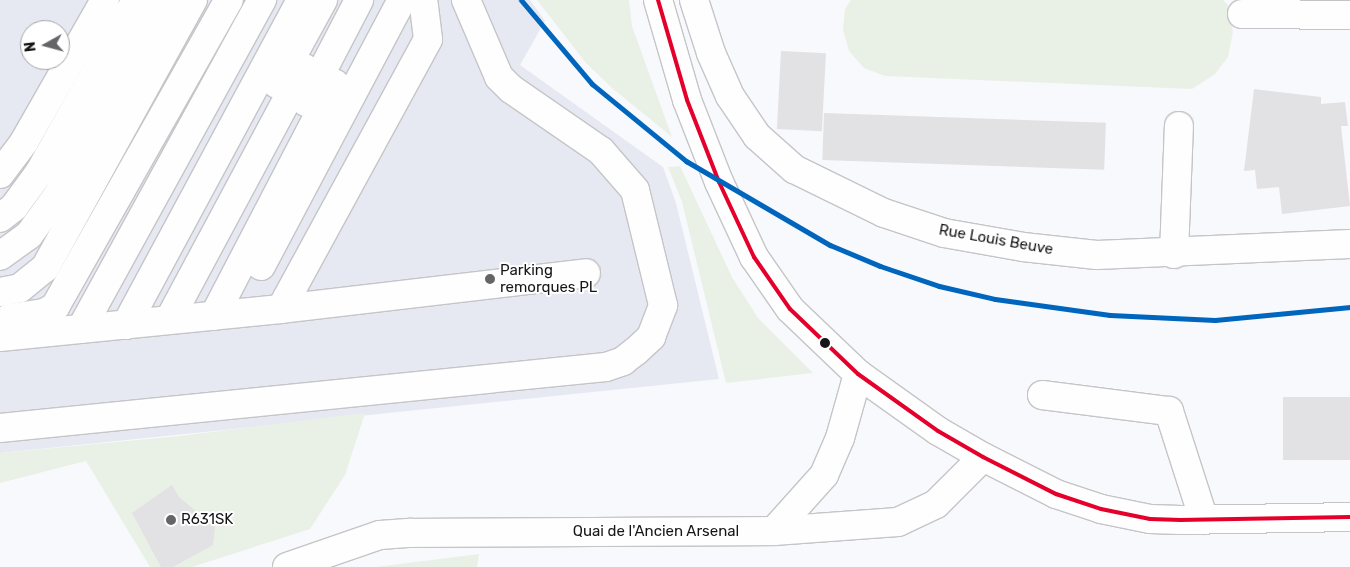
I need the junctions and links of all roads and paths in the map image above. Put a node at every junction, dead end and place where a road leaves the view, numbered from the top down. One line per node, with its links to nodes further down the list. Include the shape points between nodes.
1 (105, 0): 25 (street, via 24,142)
2 (122, 0): 26 (street, via 13,185)
3 (136, 0): 27 (street, via 39,173 14,207)
4 (151, 0): 28 (street, via 34,206 25,220)
5 (165, 0): 31 (street, via 58,195 29,235)
6 (178, 0): 33 (street, via 46,240 20,267)
7 (193, 0): 34 (street, via 45,268 20,288)
8 (211, 0): 35 (street, via 60,276 48,290 34,299)
9 (229, 0): 36 (street, via 56,307 44,314)
10 (246, 0): 37 (street)
11 (262, 0): 37 (street)
12 (281, 0): 37 (street)
13 (301, 0): 37 (street)
14 (323, 0): 37 (street)
15 (340, 0): 37 (street)
16 (359, 0): 37 (street)
17 (379, 0): 37 (street)
18 (466, 0): 41 (street, via 499,77 511,89 601,151 635,190 663,306 651,337 636,351 623,361 606,367)
19 (658, 0): 39 (street, via 687,100 719,182 754,257 790,309)
20 (694, 0): 30 (street, Rue Louis Beuve, via 711,53 730,96 757,136 794,169 841,195 944,233 1023,247 1097,255)
21 (416, 2): 37 (street); 37 (street, via 428,39)
22 (1242, 14): 23 (street)
23 (1350, 15)
24 (1179, 126): 30 (street)
25 (0, 174)
26 (0, 198)
27 (0, 218)
28 (0, 239)
29 (1350, 244): 30 (street, Rue Louis Beuve)
30 (1174, 254)
31 (0, 256)
32 (586, 273): 37 (street)
33 (0, 276)
34 (0, 292)
35 (0, 304)
36 (0, 319)
37 (170, 320): 38 (street)
38 (0, 337)
39 (858, 374): 42 (street, via 938,431); 45 (street, via 840,438 824,475)
40 (1042, 395): 44 (street, via 1169,411)
41 (0, 428)
42 (983, 458): 44 (street, via 1056,494 1101,509 1150,519); 45 (street, Quai de l'Ancien Arsenal, via 936,504 898,522)
43 (1350, 517): 44 (street)
44 (1204, 520)
45 (774, 531): 46 (street, Quai de l'Ancien Arsenal, via 380,535)
46 (287, 567)

